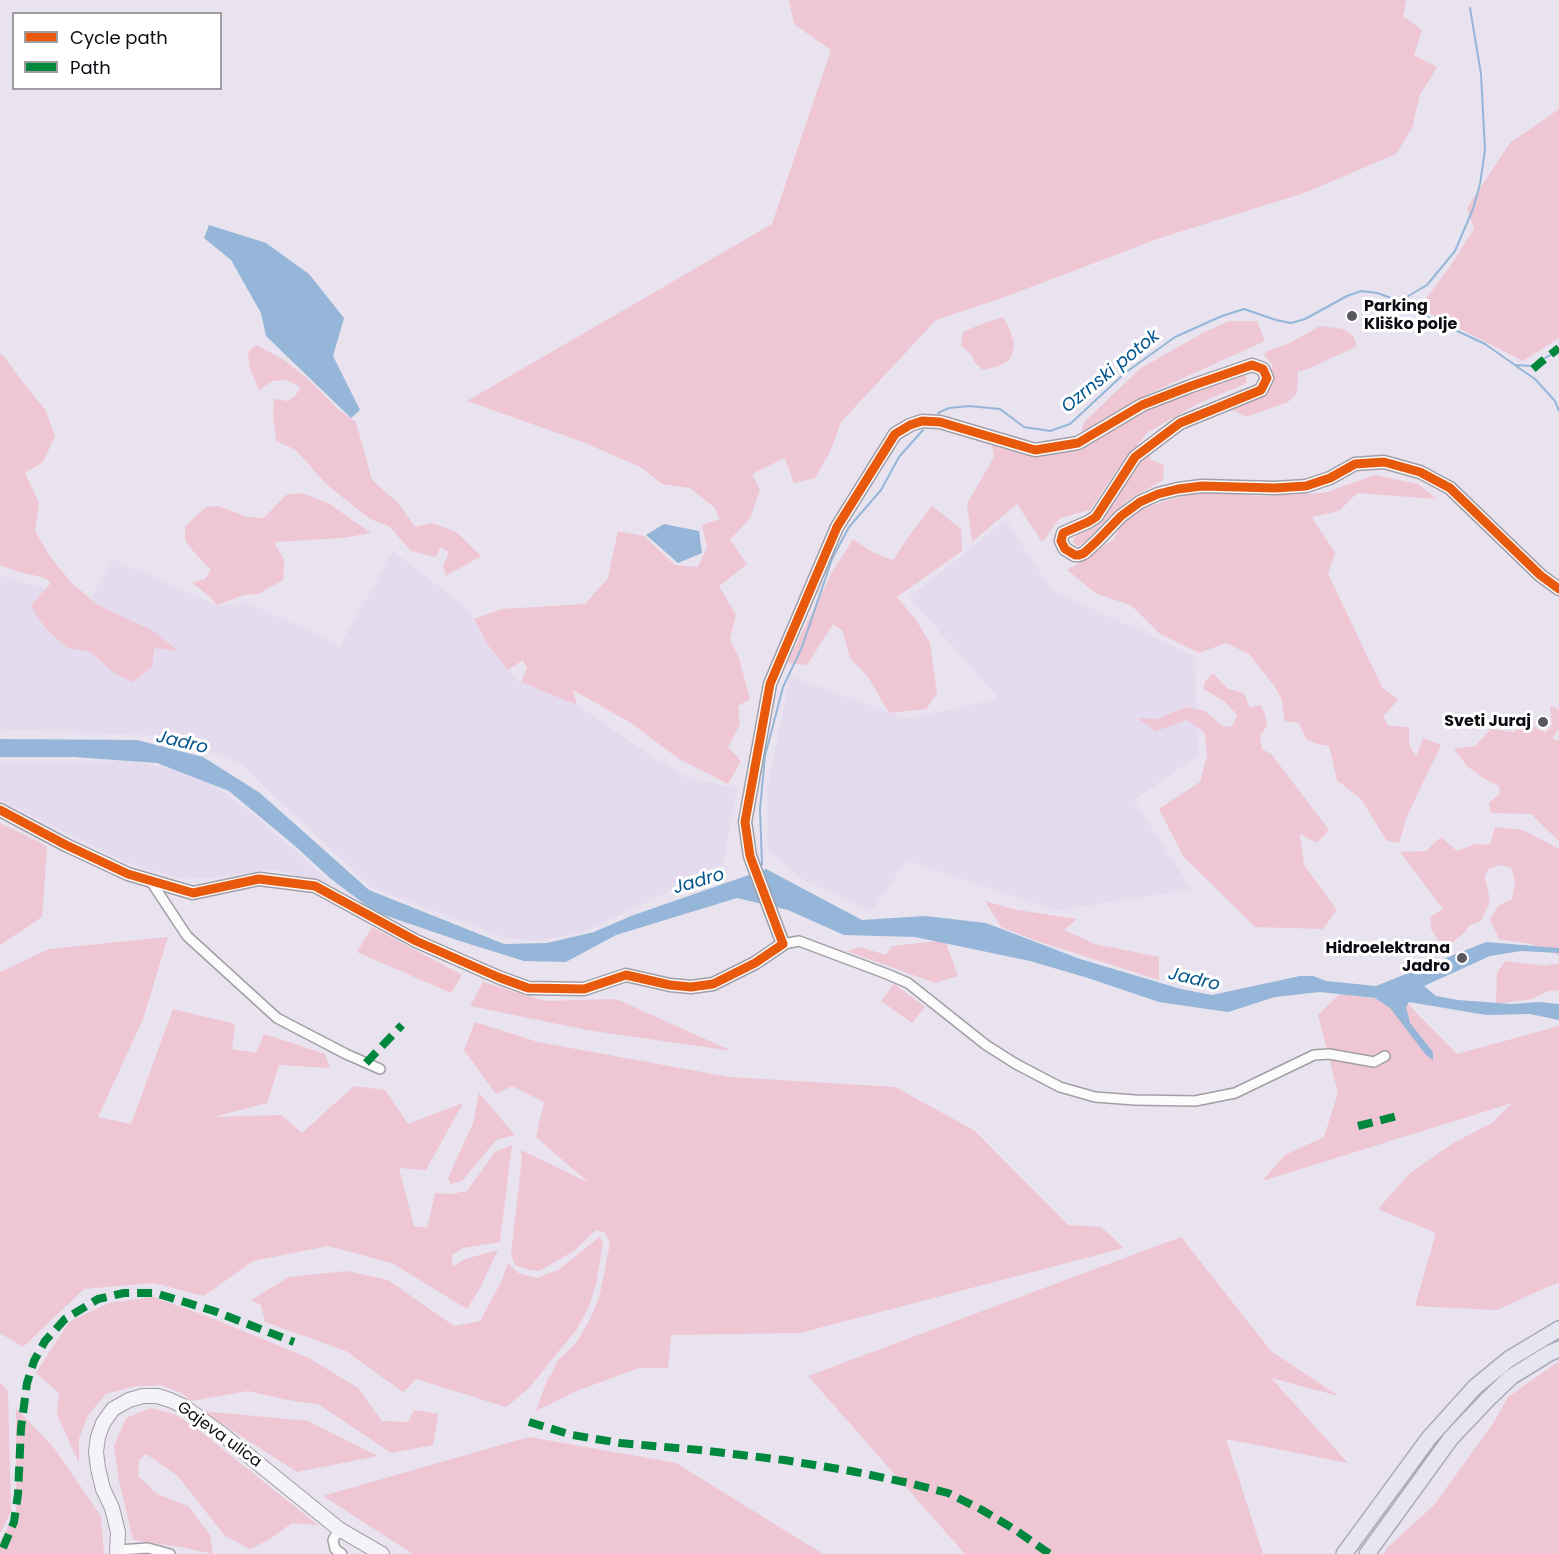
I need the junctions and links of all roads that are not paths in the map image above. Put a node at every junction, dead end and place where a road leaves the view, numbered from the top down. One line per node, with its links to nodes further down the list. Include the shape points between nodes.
1 (1559, 589): 4 (street, via 1450,488 1420,472 1384,462 1355,464 1306,486 1202,486 1158,494 1140,501 1121,516 1084,553 1075,555 1065,549 1063,533 1095,517 1135,457 1180,423 1261,390 1267,378 1263,369 1252,364 1142,405 1078,443 1035,450 940,422 910,424 895,434 837,527 771,684 745,822 750,856)
2 (0, 810): 3 (street, via 76,850)
3 (150, 880): 4 (street, via 194,893 259,879 315,886 416,941 528,988 584,989 626,975 669,985 713,984); 6 (street, via 186,936 277,1018)
4 (783, 944): 5 (street, via 799,941 908,983 1016,1064 1060,1087 1095,1097 1195,1101 1235,1093 1314,1055 1374,1062)
5 (1385, 1056)
6 (380, 1069)
7 (1559, 1329): 14 (highway, via 1509,1359 1475,1387 1429,1438)
8 (1559, 1349): 15 (highway, via 1511,1377 1451,1438)
9 (339, 1528): 10 (main road, Gajeva ulica, via 183,1406 157,1396 143,1396 113,1409 98,1437 98,1468 118,1532); 12 (street, via 333,1540 335,1549); 13 (main road, Gajeva ulica)
10 (117, 1552): 11 (street, via 148,1548)
11 (170, 1554)
12 (342, 1554)
13 (382, 1554)
14 (1344, 1554)
15 (1367, 1554)

